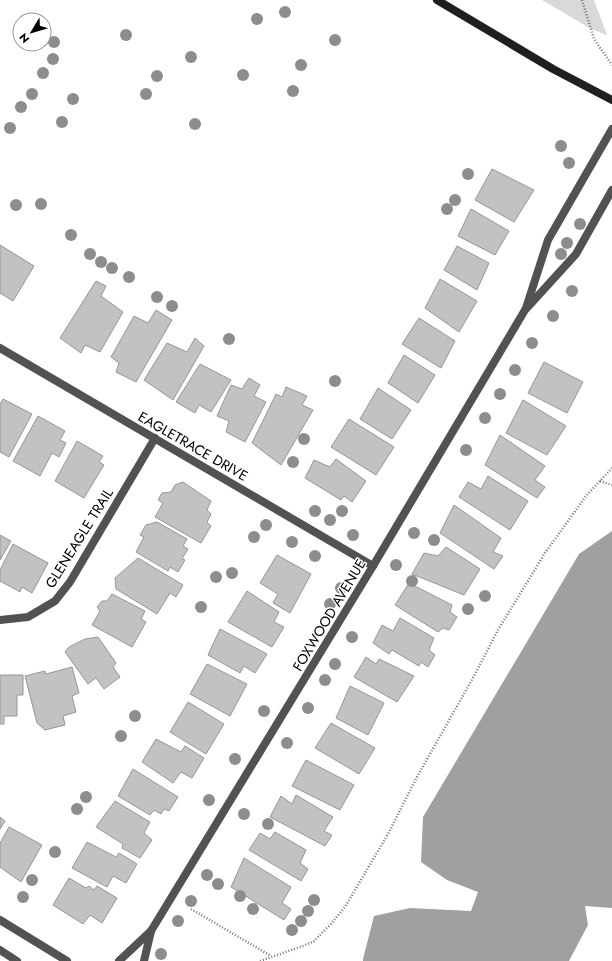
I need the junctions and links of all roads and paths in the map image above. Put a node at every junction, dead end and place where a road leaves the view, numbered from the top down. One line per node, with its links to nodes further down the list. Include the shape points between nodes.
1 (437, 0): 4 (main road, via 553,69)
2 (582, 0): 3 (path, via 594,39)
3 (612, 65)
4 (612, 100)
5 (612, 129): 7 (street, FOXWOOD AVENUE, via 548,240)
6 (612, 190): 7 (street, FOXWOOD AVENUE, via 576,254)
7 (525, 310): 13 (street, FOXWOOD AVENUE)
8 (0, 348): 9 (street, EAGLETRACE DRIVE)
9 (155, 438): 13 (street, EAGLETRACE DRIVE); 14 (street, GLENEAGLE TRAIL, via 70,582 55,601 28,617)
10 (612, 468): 11 (path)
11 (600, 481): 12 (path); 19 (path, via 586,496 545,553 498,630 388,834 345,907 314,940)
12 (612, 485)
13 (373, 566): 17 (street, FOXWOOD AVENUE)
14 (0, 620)
15 (191, 909): 19 (path)
16 (0, 920): 21 (street)
17 (151, 931): 22 (street, FOXWOOD AVENUE); 23 (street, FOXWOOD AVENUE)
18 (0, 950): 20 (street)
19 (272, 956): 24 (path)
20 (17, 961)
21 (67, 961)
22 (119, 961)
23 (144, 961)
24 (260, 961)

